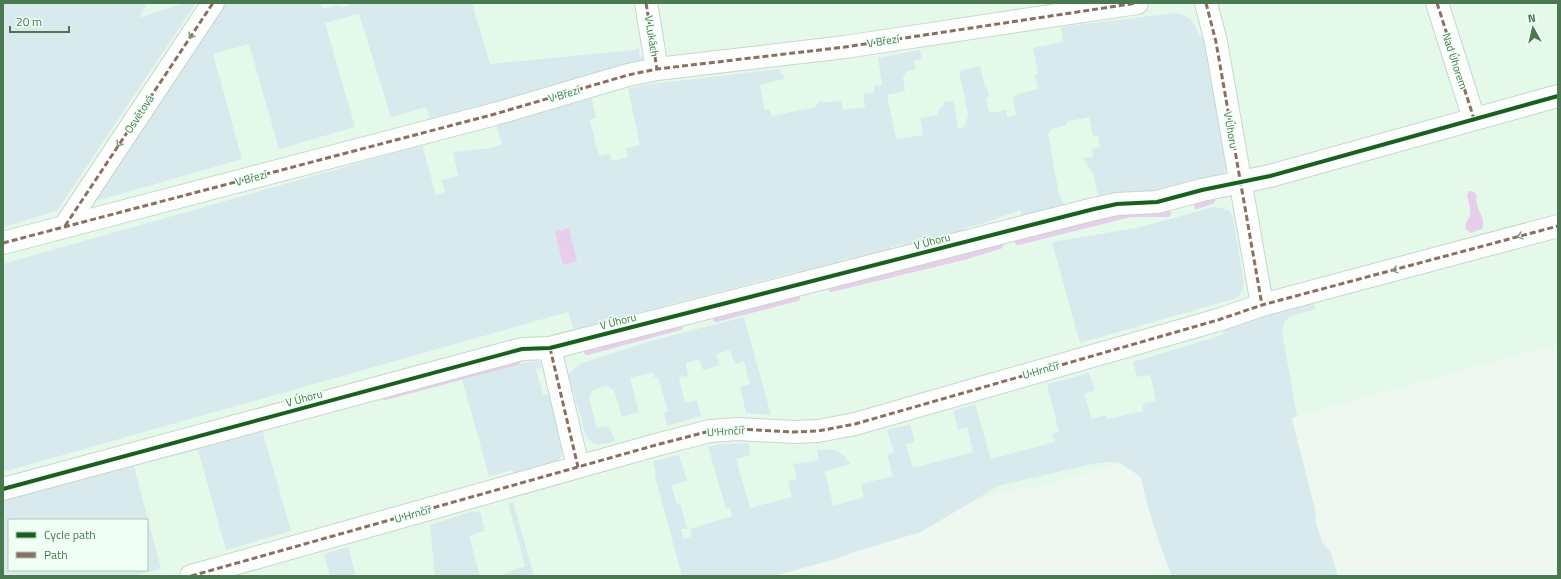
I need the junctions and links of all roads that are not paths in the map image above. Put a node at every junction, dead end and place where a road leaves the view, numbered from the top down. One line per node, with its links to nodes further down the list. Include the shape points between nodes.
1 (213, 3): 10 (street, Osvětová, one-way to 10)
2 (646, 3): 6 (street, V Lukách)
3 (1137, 3): 6 (street, V Březí, via 845,47)
4 (1206, 3): 9 (street, V Úhoru, via 1216,42)
5 (1437, 3): 8 (street, Nad Úhorem)
6 (657, 69): 10 (street, V Březí, via 628,74 495,114)
7 (1558, 96): 8 (street)
8 (1474, 120): 9 (street, via 1270,176)
9 (1241, 181): 13 (street); 14 (street, V Úhoru, via 1157,202 1117,204 1094,209)
10 (66, 226): 12 (street, V Březí)
11 (1558, 226): 13 (street, U Hrnčíř, one-way to 13)
12 (3, 243)
13 (1262, 306): 15 (street, U Hrnčíř, via 855,424 818,432 737,429 710,431)
14 (550, 348): 15 (street); 16 (street, V Úhoru, via 522,349)
15 (578, 467): 17 (street, U Hrnčíř)
16 (3, 489)
17 (191, 576)

